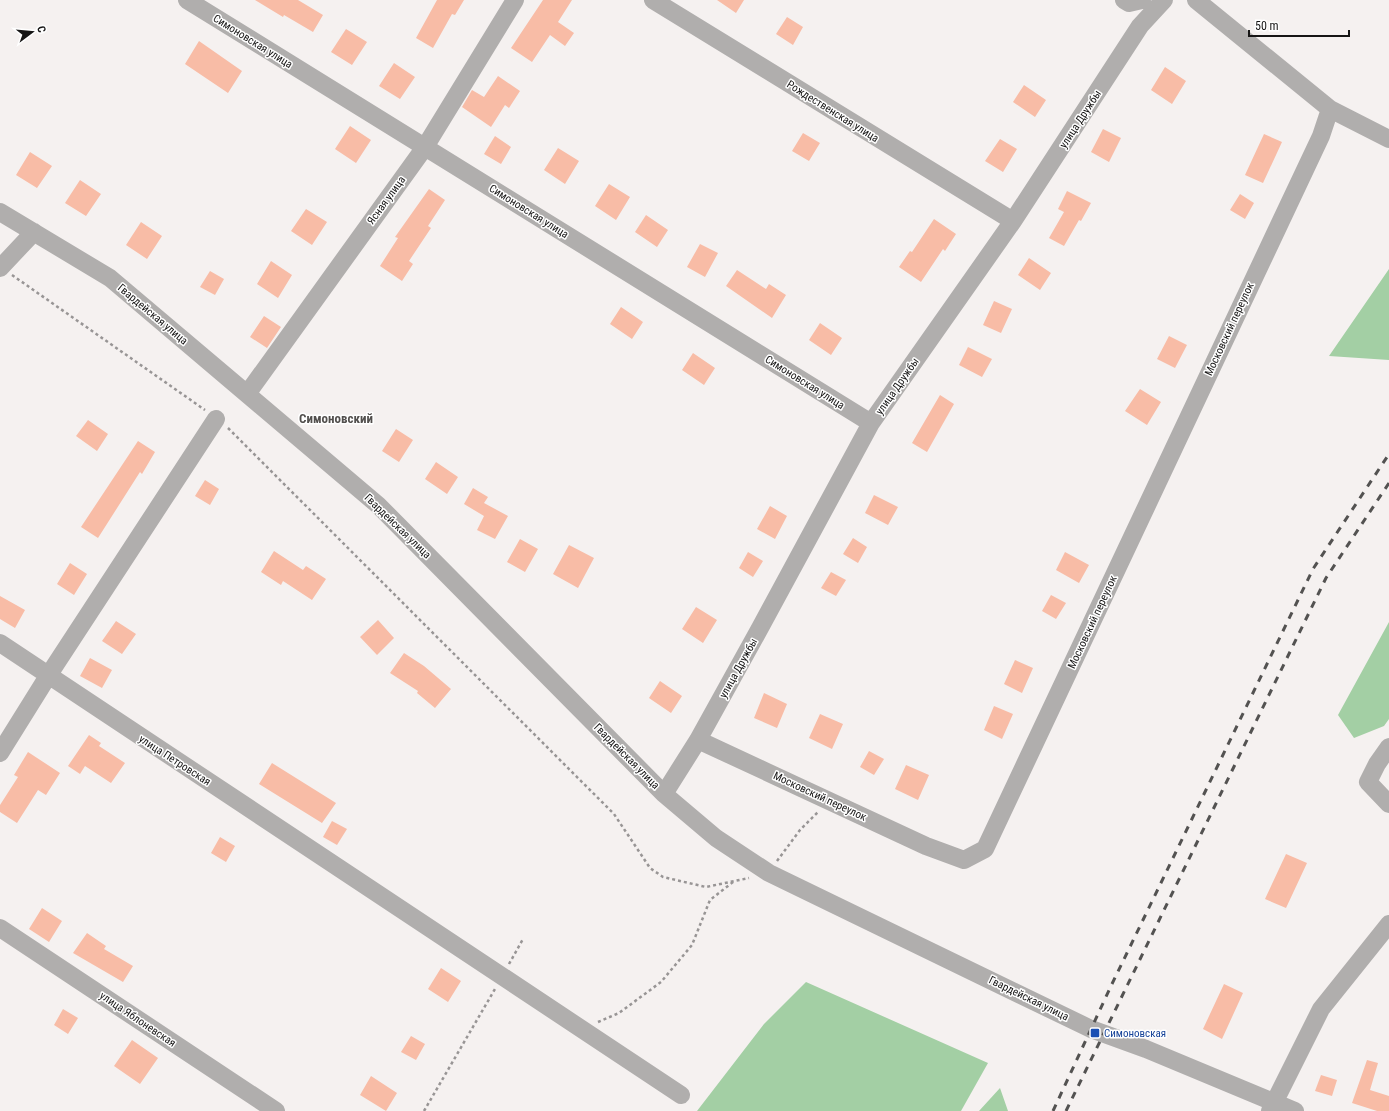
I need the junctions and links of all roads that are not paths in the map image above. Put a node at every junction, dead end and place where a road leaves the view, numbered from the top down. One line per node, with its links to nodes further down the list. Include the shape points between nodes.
1 (187, 0): 10 (street, Симоновская улица)
2 (515, 0): 10 (street, Ясная улица)
3 (653, 0): 12 (street, Рождественская улица)
4 (1124, 0): 5 (street, via 1129,3)
5 (1142, 0)
6 (1164, 0): 12 (street, улица Дружбы, via 1140,26)
7 (1196, 0): 8 (street)
8 (1330, 109): 9 (street); 20 (street, Московский переулок, via 1321,136 985,849 964,860 926,846)
9 (1389, 139)
10 (425, 147): 15 (street, Ясная улица); 17 (street, Симоновская улица)
11 (0, 212): 13 (street, Гвардейская улица)
12 (1012, 221): 17 (street, улица Дружбы)
13 (34, 232): 14 (street); 15 (street, Гвардейская улица, via 110,278)
14 (1, 268)
15 (247, 394): 23 (street, Гвардейская улица, via 378,504)
16 (216, 419): 19 (street)
17 (871, 423): 20 (street, улица Дружбы)
18 (0, 643): 19 (street, улица Петровская)
19 (48, 676): 22 (street); 27 (street, улица Петровская)
20 (698, 740): 23 (street, улица Дружбы)
21 (1389, 747): 24 (street, via 1368,782)
22 (0, 753)
23 (664, 794): 28 (street, Гвардейская улица, via 716,838 769,873 1091,1029 1146,1049)
24 (1389, 804)
25 (1389, 924): 28 (street, via 1321,1009)
26 (0, 928): 29 (street, улица Яблоневская)
27 (681, 1095)
28 (1272, 1107): 30 (street, Гвардейская улица)
29 (276, 1111)
30 (1295, 1111)

